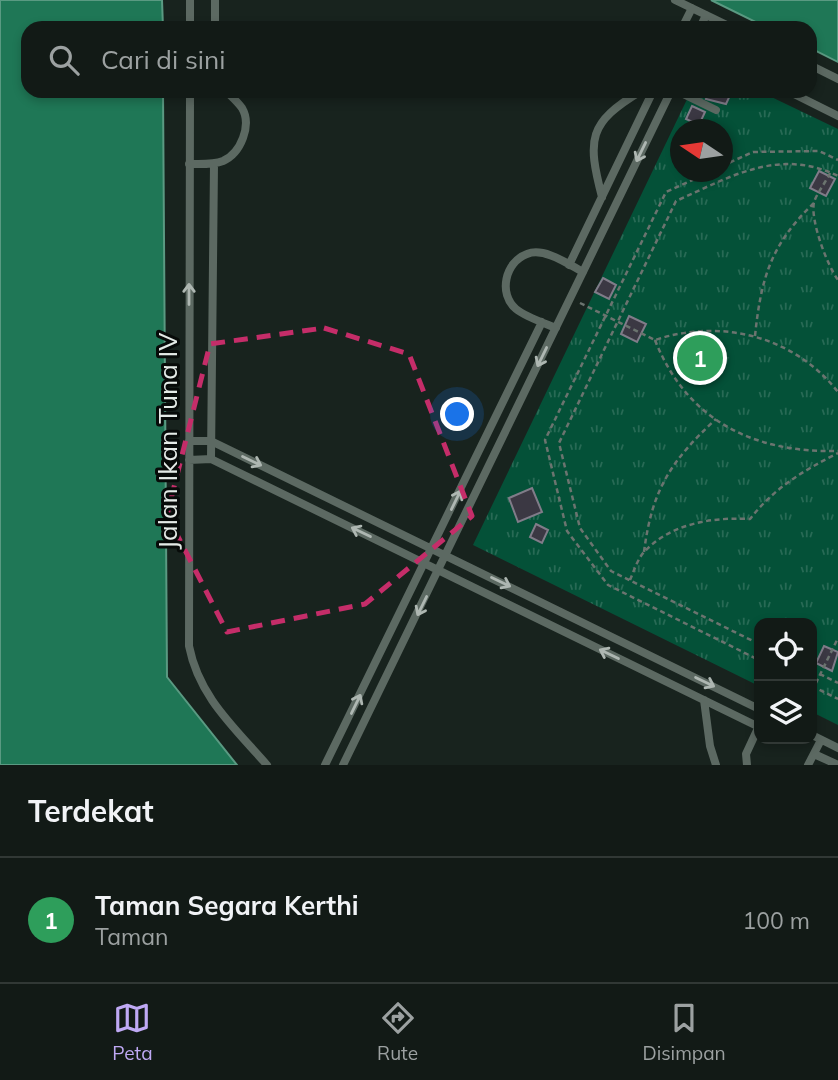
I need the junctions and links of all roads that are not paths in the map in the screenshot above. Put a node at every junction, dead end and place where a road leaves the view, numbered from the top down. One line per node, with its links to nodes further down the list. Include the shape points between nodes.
1 (190, 0): 6 (lane)
2 (215, 0): 7 (lane)
3 (675, 0): 4 (lane)
4 (692, 8): 5 (lane); 8 (lane)
5 (706, 15): 9 (lane); 10 (lane)
6 (190, 21)
7 (215, 21)
8 (686, 21)
9 (703, 21)
10 (718, 21)
11 (817, 68): 12 (lane)
12 (838, 79)
13 (190, 98): 22 (lane, Jalan Ikan Tuna IV)
14 (233, 98): 23 (lane, via 243,109 246,128 238,149)
15 (630, 98): 24 (lane, via 601,122 593,140)
16 (650, 98): 24 (lane)
17 (668, 98): 26 (lane, one-way to 26)
18 (691, 98): 20 (lane)
19 (802, 98): 21 (lane)
20 (716, 110)
21 (838, 116)
22 (189, 164): 23 (lane); 29 (lane, Jalan Ikan Tuna IV, one-way to 22)
23 (214, 164): 30 (lane, Jalan Ikan Tuna IV)
24 (602, 197): 25 (lane)
25 (569, 265): 26 (lane); 27 (lane, via 546,254 527,254 512,265 505,282 507,298 516,309)
26 (583, 272): 28 (lane)
27 (542, 322): 28 (lane); 33 (lane, one-way to 27)
28 (556, 328): 34 (lane, one-way to 34)
29 (188, 441): 30 (lane); 32 (lane, Jalan Ikan Tuna IV)
30 (211, 441): 31 (lane, Jalan Ikan Tuna IV); 33 (lane, one-way to 33)
31 (211, 459): 32 (lane); 35 (lane, one-way to 31)
32 (188, 460): 45 (lane, Jalan Ikan Tuna IV, via 193,667 205,693)
33 (432, 549): 34 (lane); 35 (lane)
34 (447, 556): 36 (lane); 38 (lane, one-way to 38)
35 (425, 564): 36 (lane); 46 (lane, one-way to 35)
36 (439, 570): 37 (lane, one-way to 36); 47 (lane, one-way to 47)
37 (704, 701): 39 (lane); 48 (lane)
38 (754, 707)
39 (754, 725)
40 (754, 737): 49 (lane, via 746,754)
41 (817, 738): 42 (lane)
42 (821, 740): 43 (lane); 44 (lane)
43 (838, 748)
44 (814, 754): 50 (lane); 51 (lane)
45 (267, 765)
46 (326, 765)
47 (343, 765)
48 (716, 765)
49 (747, 765)
50 (808, 765)
51 (838, 765)

